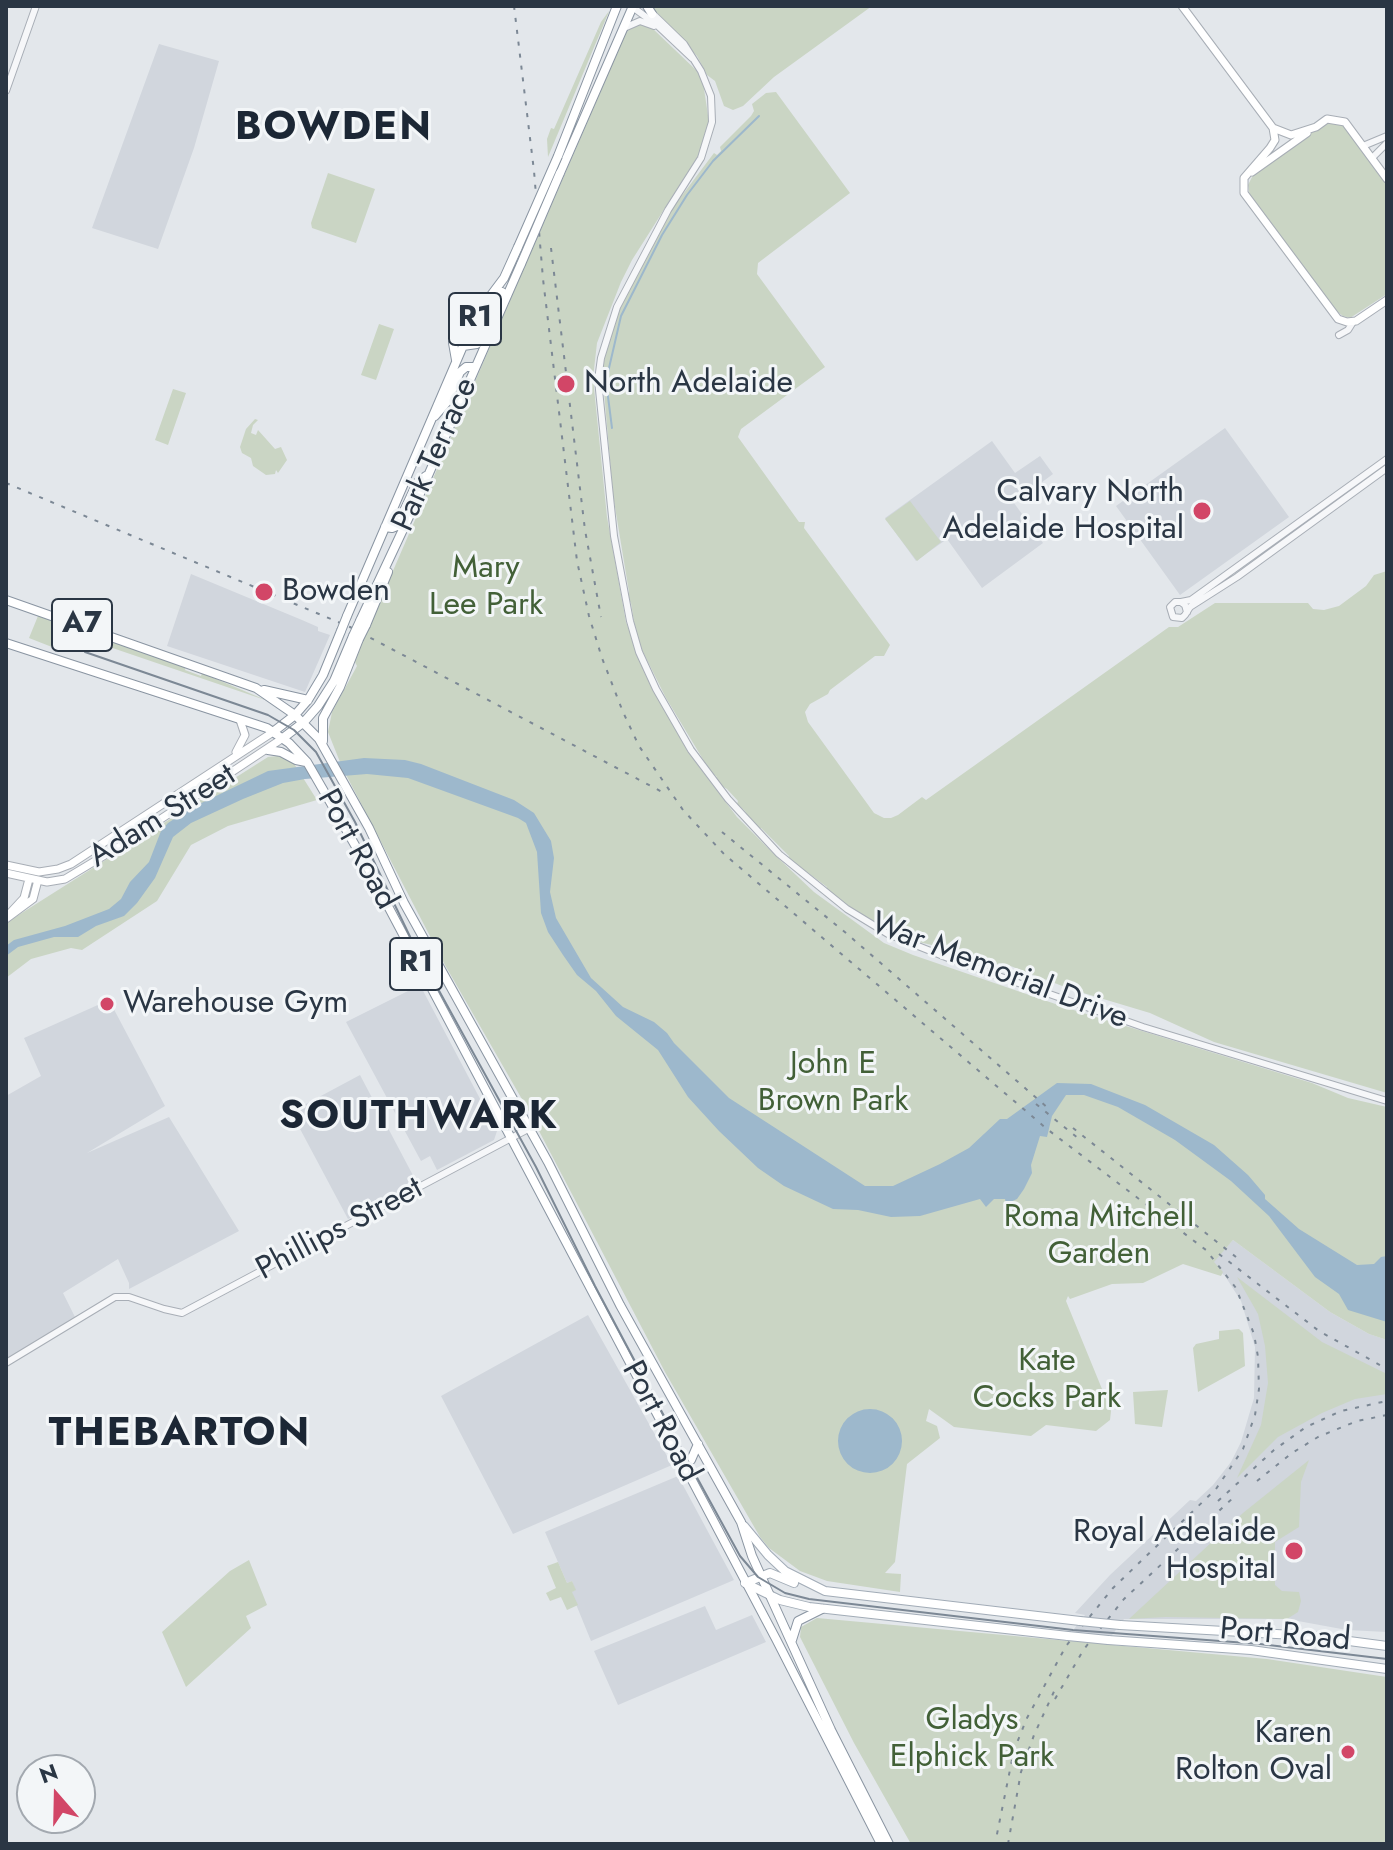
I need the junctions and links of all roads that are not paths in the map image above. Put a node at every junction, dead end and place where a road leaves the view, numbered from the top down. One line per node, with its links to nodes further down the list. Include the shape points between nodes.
1 (36, 6): 9 (street)
2 (632, 6): 6 (main road, Park Terrace / R1); 7 (street, War Memorial Drive)
3 (1182, 6): 11 (main road)
4 (615, 8): 22 (main road, Park Terrace / R1, bridge, via 504,278)
5 (648, 9): 8 (street, War Memorial Drive)
6 (622, 29): 7 (street, via 640,21); 18 (main road, Park Terrace / R1, bridge)
7 (661, 30): 8 (street, War Memorial Drive)
8 (692, 58): 51 (street, War Memorial Drive, via 711,96 707,144 617,307 598,380 614,536 630,621 656,689 691,750 779,854 847,909 888,934 1143,1027)
9 (6, 91)
10 (1316, 127): 11 (main road, via 1291,135); 14 (main road, via 1327,119 1345,122); 16 (main road)
11 (1273, 128): 16 (main road, via 1275,140)
12 (1387, 136): 14 (street)
13 (1387, 143): 15 (street)
14 (1363, 146): 15 (main road)
15 (1372, 158): 17 (main road)
16 (1244, 178): 20 (main road, via 1244,193)
17 (1387, 179)
18 (515, 276): 22 (main road, via 502,291 477,344); 23 (main road, Park Terrace / R1)
19 (1386, 302): 21 (main road)
20 (1341, 321): 21 (main road); 21 (street, via 1339,335)
21 (1353, 322)
22 (458, 344): 24 (main road, Park Terrace / R1)
23 (475, 367): 24 (main road, via 460,372 447,402); 27 (main road, Park Terrace / R1)
24 (429, 423): 28 (main road, Park Terrace / R1)
25 (1387, 459): 29 (street)
26 (1387, 468): 29 (street)
27 (429, 472): 28 (main road, via 417,483 397,526); 33 (main road, Park Terrace / R1, bridge)
28 (385, 527): 36 (main road, Park Terrace / R1, bridge)
29 (1271, 548): 31 (street); 32 (street)
30 (6, 600): 35 (main road, Port Road / A7)
31 (1181, 602): 32 (street); 32 (street, via 1171,605 1171,615 1181,619)
32 (1187, 612)
33 (356, 638): 39 (main road, Park Terrace); 43 (main road, R1, via 322,720)
34 (6, 643): 38 (main road, Port Road / A7)
35 (256, 688): 36 (main road); 37 (main road, Port Road / A7)
36 (308, 700): 37 (main road, Park Terrace / R1)
37 (295, 715): 39 (main road, Port Road / A7); 40 (main road, R1)
38 (240, 720): 40 (main road, Port Road / A7); 44 (main road, via 245,735)
39 (304, 722): 41 (main road, Park Terrace); 43 (main road, Port Road)
40 (273, 732): 41 (main road, Port Road / R1); 44 (main road, Adam Street)
41 (283, 738): 42 (main road, Adam Street); 45 (main road, Port Road / R1)
42 (268, 750): 45 (main road); 49 (main road, Adam Street, via 65,879)
43 (328, 753): 52 (main road, Port Road / R1, via 404,903)
44 (233, 757): 47 (main road, Adam Street, via 71,864)
45 (307, 762): 53 (main road, Port Road / R1)
46 (6, 865): 47 (main road)
47 (34, 871): 49 (main road)
48 (6, 873): 49 (main road)
49 (34, 881): 50 (main road)
50 (6, 918)
51 (1387, 1101)
52 (530, 1128): 53 (street, Phillips Street); 55 (main road, Port Road / R1)
53 (511, 1138): 54 (street, Phillips Street, via 182,1313 129,1297 109,1299); 56 (main road, Port Road / R1)
54 (6, 1363)
55 (698, 1444): 56 (main road); 57 (main road, Port Road / R1)
56 (683, 1466): 59 (main road, Port Road / R1)
57 (741, 1522): 58 (main road, Port Road / R1); 60 (main road, Port Road, via 785,1571)
58 (762, 1575): 59 (main road); 60 (main road, via 778,1574); 61 (main road, Port Road / R1)
59 (745, 1583): 61 (main road, Port Road); 71 (main road, R1)
60 (825, 1591): 63 (main road, Port Road)
61 (772, 1597): 62 (main road, Port Road); 66 (main road, R1)
62 (822, 1609): 64 (main road, Port Road); 66 (main road, via 798,1621)
63 (1046, 1617): 64 (main road); 65 (main road, Port Road, bridge)
64 (1043, 1633): 68 (main road, Port Road, bridge)
65 (1311, 1636): 67 (main road, Port Road); 68 (main road)
66 (792, 1641): 70 (main road, R1)
67 (1384, 1645)
68 (1307, 1657): 69 (main road, Port Road)
69 (1387, 1669)
70 (815, 1692): 71 (main road); 72 (main road, R1)
71 (805, 1697): 72 (main road, R1)
72 (837, 1751): 73 (main road, R1); 74 (main road, R1)
73 (881, 1844)
74 (889, 1844)

